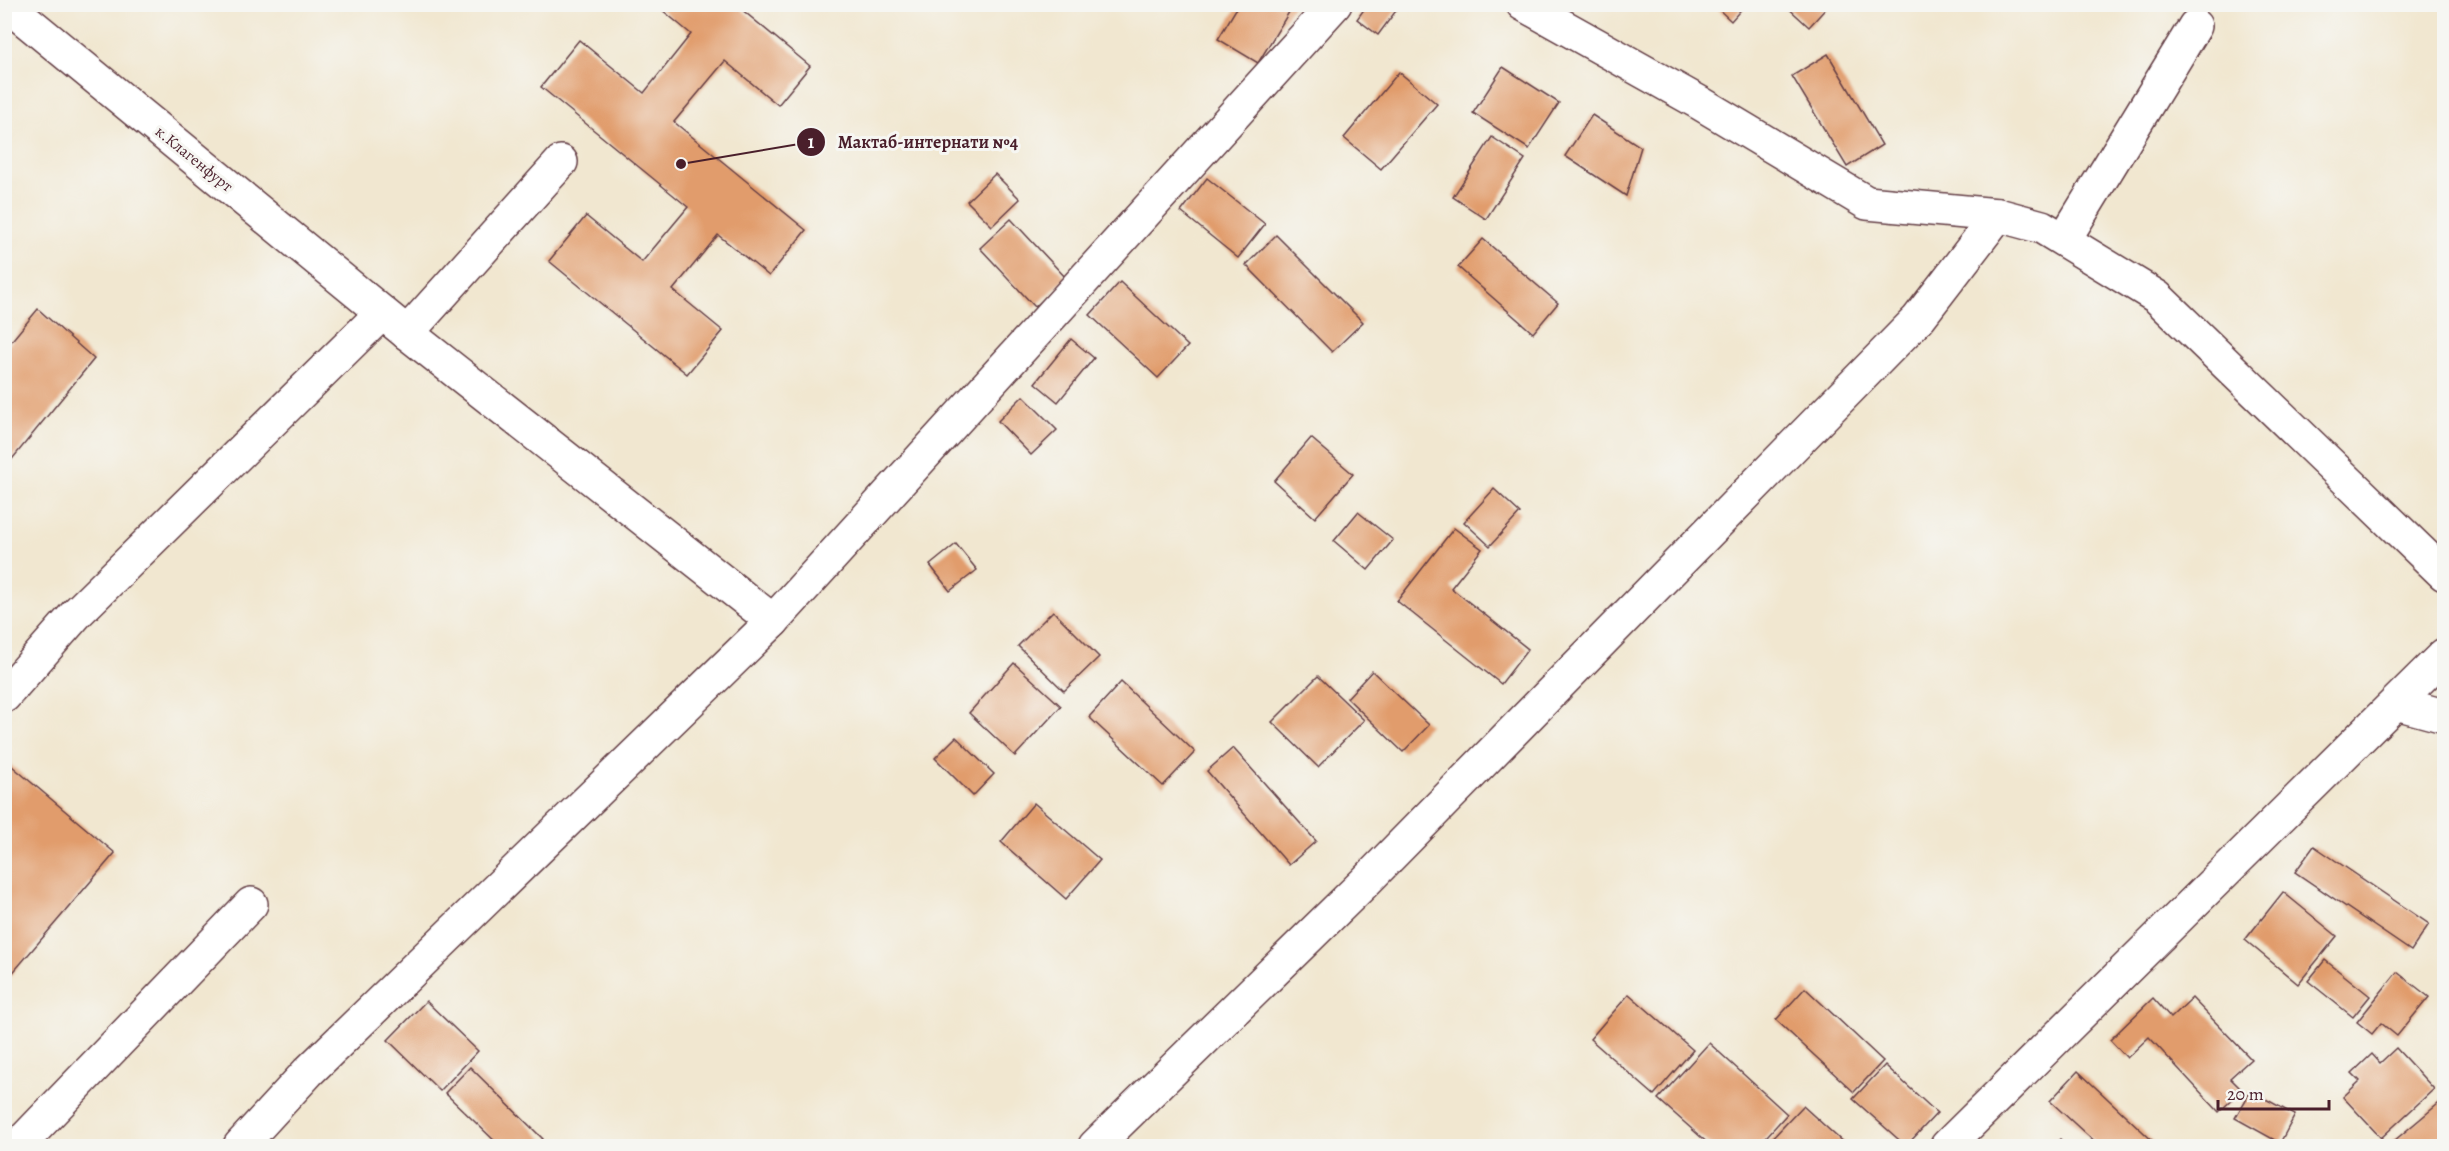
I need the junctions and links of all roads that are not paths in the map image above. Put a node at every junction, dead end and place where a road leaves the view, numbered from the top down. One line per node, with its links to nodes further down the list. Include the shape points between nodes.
1 (6, 4): 8 (street, к.Клагенфурт)
2 (1335, 4): 10 (street)
3 (1523, 4): 6 (street, via 1867,203)
4 (2195, 26): 7 (street)
5 (561, 162): 8 (street)
6 (1998, 215): 7 (street, via 2042,227); 18 (street, via 1918,319 1364,883)
7 (2064, 240): 9 (street, via 2157,297)
8 (395, 323): 10 (street, к.Клагенфурт); 12 (street, via 77,613)
9 (2445, 574)
10 (773, 621): 17 (street, via 308,1072)
11 (2445, 655): 13 (street)
12 (4, 696)
13 (2396, 703): 14 (street); 19 (street)
14 (2445, 716)
15 (251, 904): 16 (street)
16 (18, 1146)
17 (240, 1146)
18 (1095, 1146)
19 (1947, 1146)

